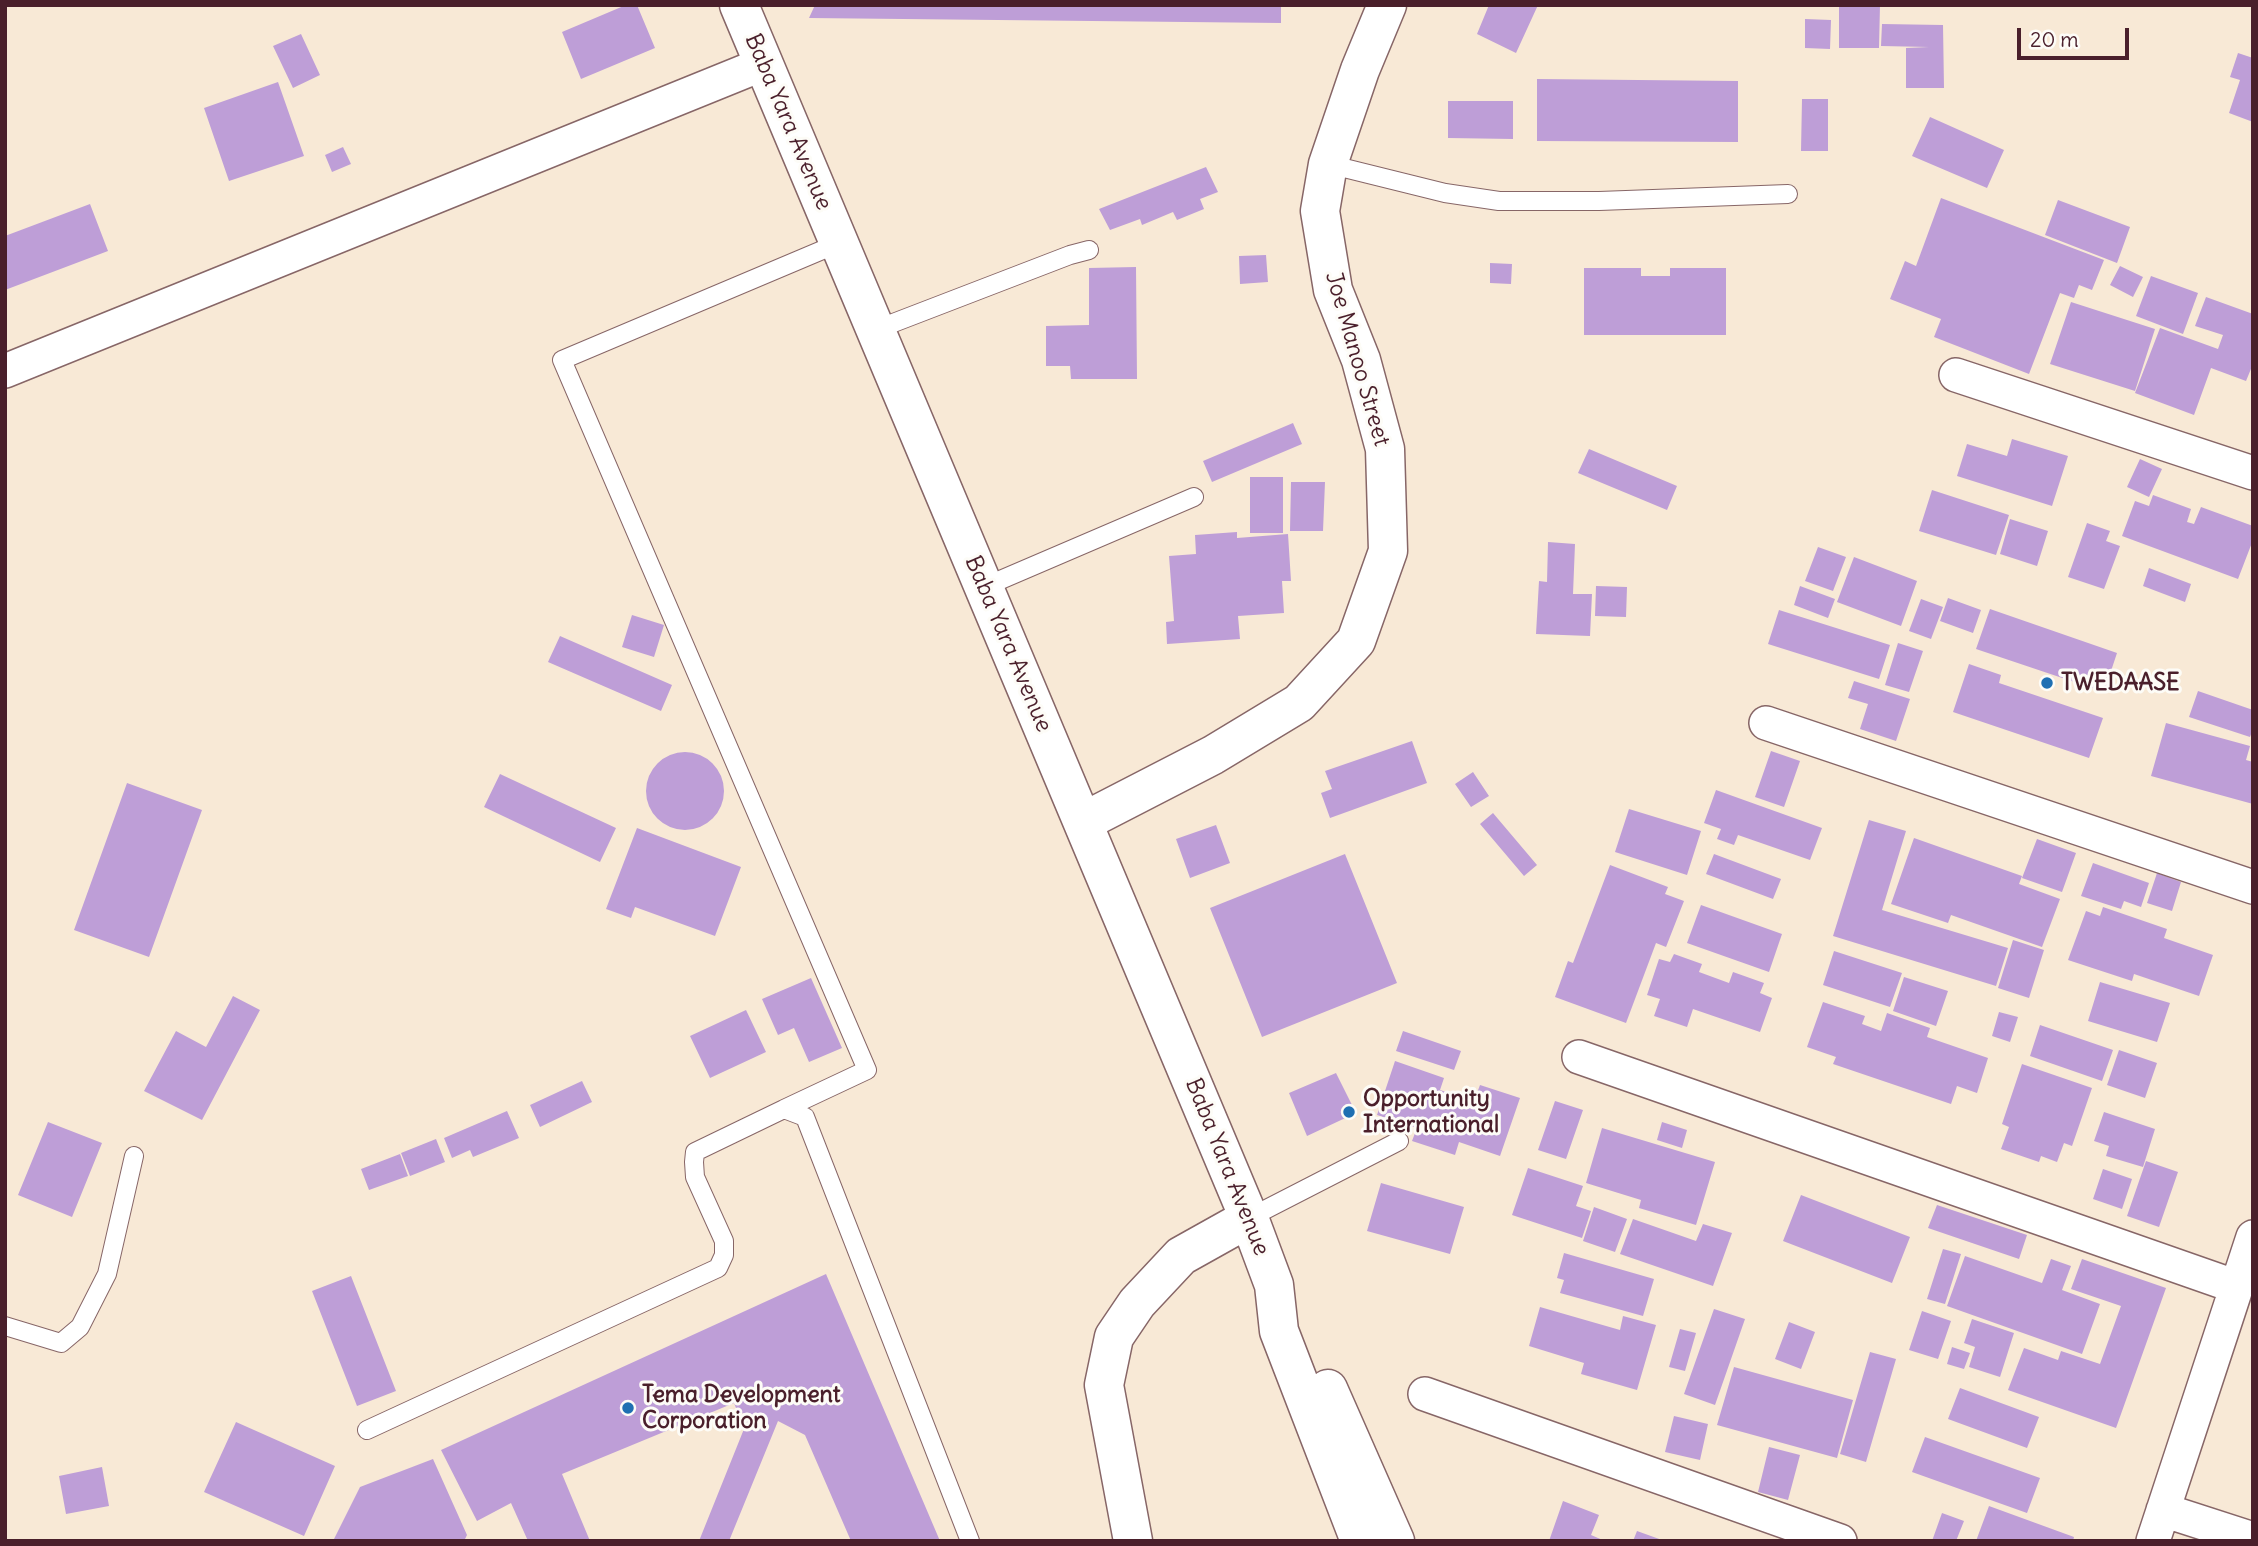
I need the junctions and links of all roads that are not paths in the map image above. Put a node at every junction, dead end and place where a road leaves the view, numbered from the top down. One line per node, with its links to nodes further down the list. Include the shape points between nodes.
1 (739, 5): 3 (main road, Baba Yara Avenue)
2 (1387, 5): 4 (main road, Joe Manoo Street)
3 (763, 64): 6 (main road, Baba Yara Avenue); 9 (street)
4 (1328, 164): 5 (lane, via 1445,193 1499,201); 15 (main road, Joe Manoo Street, via 1320,211 1333,290 1361,360 1385,449 1388,551 1356,641 1299,703 1213,755)
5 (1788, 194)
6 (839, 243): 8 (main road, Baba Yara Avenue); 18 (lane, via 562,360 867,1070)
7 (1090, 250): 8 (lane)
8 (875, 330): 13 (main road, Baba Yara Avenue)
9 (5, 371)
10 (1956, 375): 11 (street)
11 (2253, 474)
12 (1194, 497): 13 (lane)
13 (984, 587): 15 (main road, Baba Yara Avenue)
14 (1766, 723): 16 (street)
15 (1083, 822): 21 (main road, Baba Yara Avenue)
16 (2253, 887)
17 (1580, 1057): 24 (street)
18 (784, 1109): 27 (lane, via 695,1152 695,1177 724,1241 718,1268); 30 (lane, via 806,1117)
19 (1399, 1141): 21 (lane)
20 (134, 1156): 25 (lane, via 107,1274 80,1327 61,1343)
21 (1249, 1218): 23 (main road, Baba Yara Avenue); 31 (main road, via 1181,1256 1137,1303 1114,1337 1104,1385)
22 (2253, 1237): 24 (street)
23 (1274, 1285): 32 (main road, Baba Yara Avenue, via 1279,1331); 33 (main road, Baba Yara Avenue, via 1297,1319)
24 (2236, 1287): 28 (street)
25 (5, 1326)
26 (1425, 1394): 34 (street)
27 (368, 1430)
28 (2158, 1525): 29 (street)
29 (2253, 1539)
30 (970, 1541)
31 (1133, 1541)
32 (1360, 1541)
33 (1395, 1541)
34 (1840, 1541)

